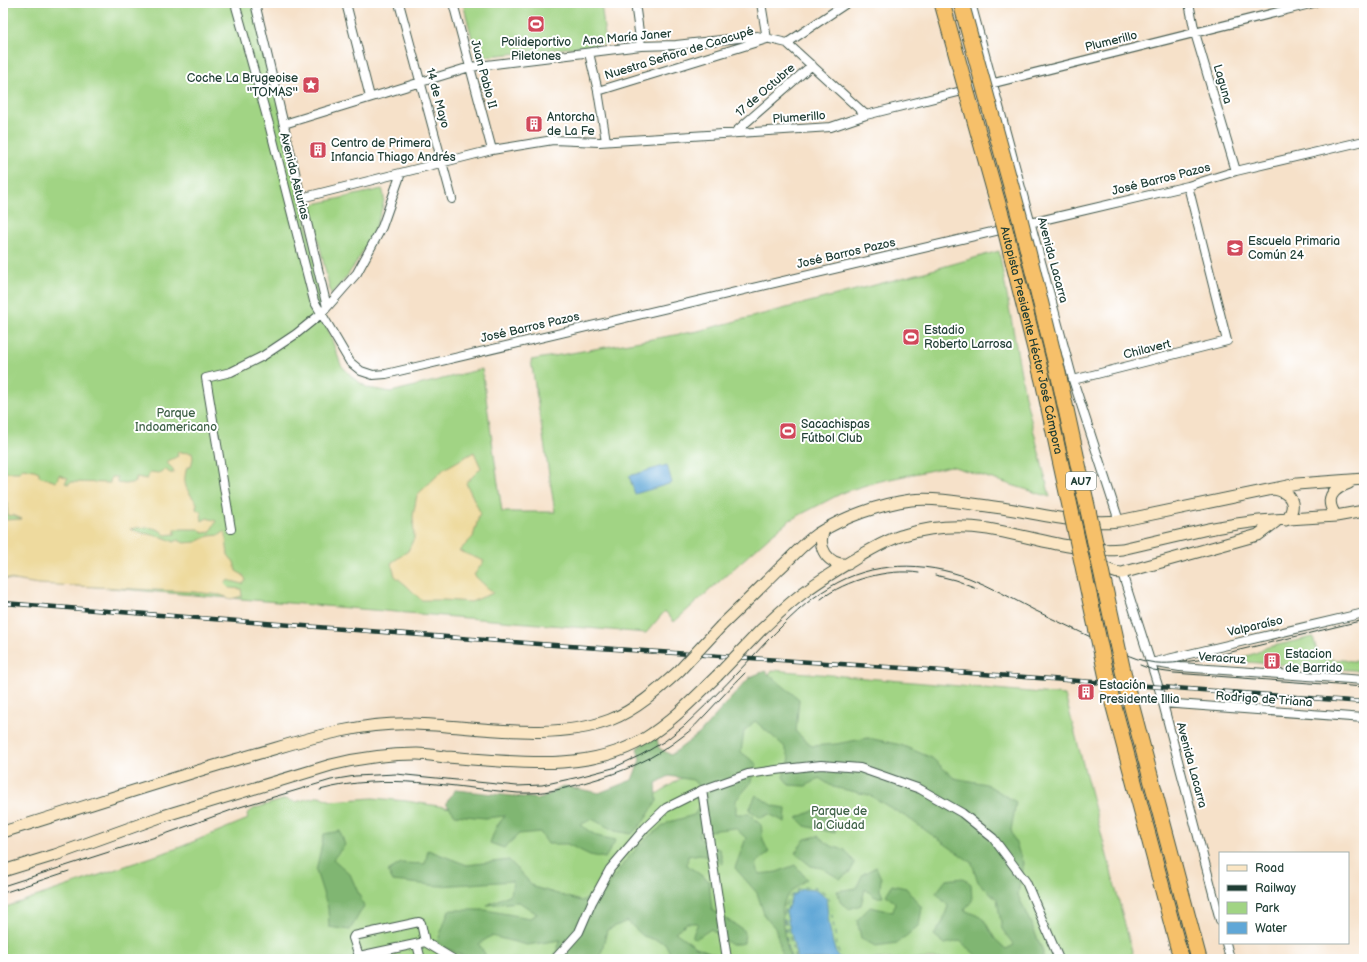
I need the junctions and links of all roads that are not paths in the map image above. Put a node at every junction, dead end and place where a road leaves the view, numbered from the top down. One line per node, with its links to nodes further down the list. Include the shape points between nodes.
1 (235, 3): 38 (street, Avenida Asturias, via 314,301)
2 (255, 3): 26 (street, Avenida Asturias)
3 (346, 3): 24 (street)
4 (399, 3): 21 (street, 14 de Mayo)
5 (453, 3): 20 (street, Juan Pablo II)
6 (635, 3): 17 (street)
7 (760, 3): 15 (street)
8 (847, 3): 16 (street)
9 (942, 3): 68 (highway, Autopista Presidente Héctor José Cámpora / AU7, bridge, via 1004,225 1043,381 1110,692)
10 (961, 3): 69 (highway, Autopista Presidente Héctor José Cámpora / AU7, bridge, via 1018,211 1059,377 1126,685)
11 (971, 3): 22 (street, Avenida Lacarra)
12 (1189, 3): 14 (street, Laguna)
13 (1314, 3): 14 (street, Plumerillo)
14 (1196, 33): 22 (street, Plumerillo); 32 (street, Laguna)
15 (767, 39): 16 (street, Ana María Janer); 17 (street, Ana María Janer, via 757,36 676,45); 23 (street, Nuestra Señora de Caacupé)
16 (787, 43): 19 (street)
17 (641, 46): 18 (street, Ana María Janer)
18 (589, 53): 20 (street, Ana María Janer); 23 (street)
19 (812, 65): 25 (street); 27 (street, 17 de Octubre)
20 (470, 67): 21 (street, Ana María Janer); 30 (street, Juan Pablo II)
21 (421, 82): 24 (street, Ana María Janer); 31 (street, 14 de Mayo)
22 (992, 82): 25 (street, Plumerillo); 37 (street, Avenida Lacarra)
23 (598, 91): 29 (street)
24 (370, 97): 26 (street, Ana María Janer)
25 (866, 115): 27 (street, Plumerillo, via 831,127)
26 (284, 124): 35 (street, Avenida Asturias)
27 (734, 134): 29 (street, Plumerillo)
28 (1364, 140): 32 (street, José Barros Pazos)
29 (606, 141): 30 (street, Plumerillo, via 553,140)
30 (492, 150): 31 (street, Plumerillo)
31 (443, 163): 33 (street, Plumerillo); 36 (street, 14 de Mayo)
32 (1236, 171): 34 (street, José Barros Pazos)
33 (401, 173): 35 (street, Plumerillo); 38 (street, via 382,228 357,273)
34 (1188, 186): 37 (street, José Barros Pazos); 40 (street, Chilavert, via 1227,341)
35 (301, 198): 38 (street, Avenida Asturias)
36 (452, 199)
37 (1031, 222): 39 (street, José Barros Pazos, via 386,374 373,375 361,372 350,362); 40 (street, Avenida Lacarra)
38 (324, 310): 39 (street, Avenida Asturias); 47 (street, via 296,334 263,356 231,372 206,378)
39 (342, 349)
40 (1073, 380): 45 (street, Avenida Lacarra)
41 (1362, 479): 42 (main road); 44 (main road, via 1333,491 1331,509)
42 (1273, 488): 45 (main road, via 1227,500); 46 (main road, via 1282,490 1292,503 1290,515)
43 (1364, 511): 44 (main road)
44 (1336, 516): 46 (main road)
45 (1119, 520): 48 (main road, via 1077,521 998,508 918,500 872,509)
46 (1282, 520): 49 (main road, via 1208,529 1122,549); 51 (main road, via 1258,535)
47 (231, 530)
48 (824, 530): 50 (main road, via 821,543 826,556 838,563); 58 (main road, bridge, via 801,548 654,694 611,720 572,730 547,731 415,724 365,726 226,763)
49 (1085, 548): 50 (main road, via 986,529 934,528 902,535 881,544); 51 (main road, via 1097,562 1115,573)
50 (848, 564): 59 (main road, bridge, via 807,590 786,608 663,726 623,749 585,759 560,762 419,754 355,759 163,816)
51 (1122, 573): 53 (street, Avenida Lacarra)
52 (1364, 613): 53 (street, Valparaíso)
53 (1151, 663): 54 (street, Veracruz); 55 (street, Avenida Lacarra)
54 (1364, 680)
55 (1163, 703): 56 (street, Rodrigo de Triana); 60 (street, Avenida Lacarra)
56 (1364, 718)
57 (702, 790): 65 (street, via 666,808 644,828 610,869 592,902 580,932); 66 (street); 67 (street, via 748,774 821,766 860,768 920,789 962,813 993,838 1026,882)
58 (3, 832)
59 (3, 871)
60 (1219, 916)
61 (421, 943): 61 (street, via 419,922 353,938 360,957); 63 (street); 64 (street)
62 (1226, 944): 70 (street)
63 (420, 956)
64 (453, 959)
65 (555, 959)
66 (727, 959)
67 (1059, 959)
68 (1182, 959)
69 (1199, 959)
70 (1230, 959)

